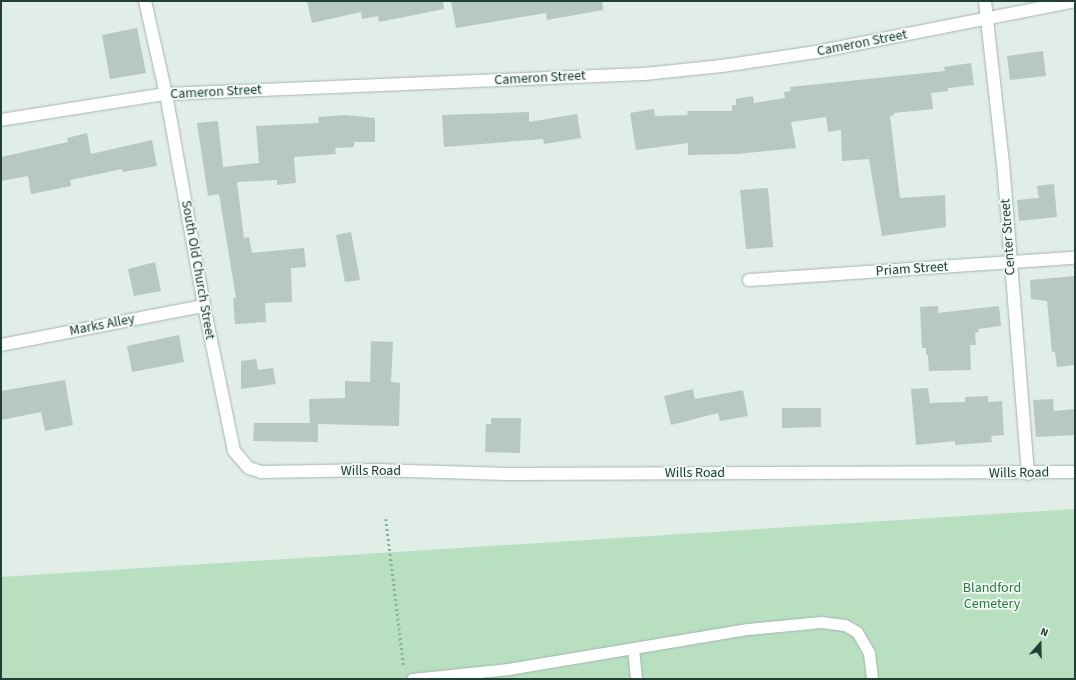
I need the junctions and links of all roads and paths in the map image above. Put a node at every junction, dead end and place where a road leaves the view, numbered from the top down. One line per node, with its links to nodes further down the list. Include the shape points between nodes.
1 (145, 1): 5 (street, South Old Church Street)
2 (984, 1): 4 (street, Center Street)
3 (1075, 1): 4 (street, Cameron Street)
4 (987, 20): 5 (street, Cameron Street, via 816,52 644,74); 8 (street, Center Street, via 1003,163)
5 (166, 94): 6 (street, Cameron Street); 10 (street, South Old Church Street)
6 (1, 120)
7 (1075, 258): 8 (street, Priam Street)
8 (1010, 262): 9 (street, Priam Street); 14 (street, Center Street)
9 (749, 280)
10 (204, 306): 11 (street, Marks Alley); 12 (street, South Old Church Street, via 234,451 241,462 261,472)
11 (1, 345)
12 (315, 471): 14 (street, Wills Road, via 507,474)
13 (1075, 472): 14 (street, Wills Road)
14 (1028, 474)
15 (386, 519): 17 (path)
16 (633, 648): 17 (lane, via 508,669); 18 (lane); 19 (lane, via 748,629 821,622 845,625 857,632 869,653)
17 (408, 675)
18 (636, 679)
19 (872, 679)

